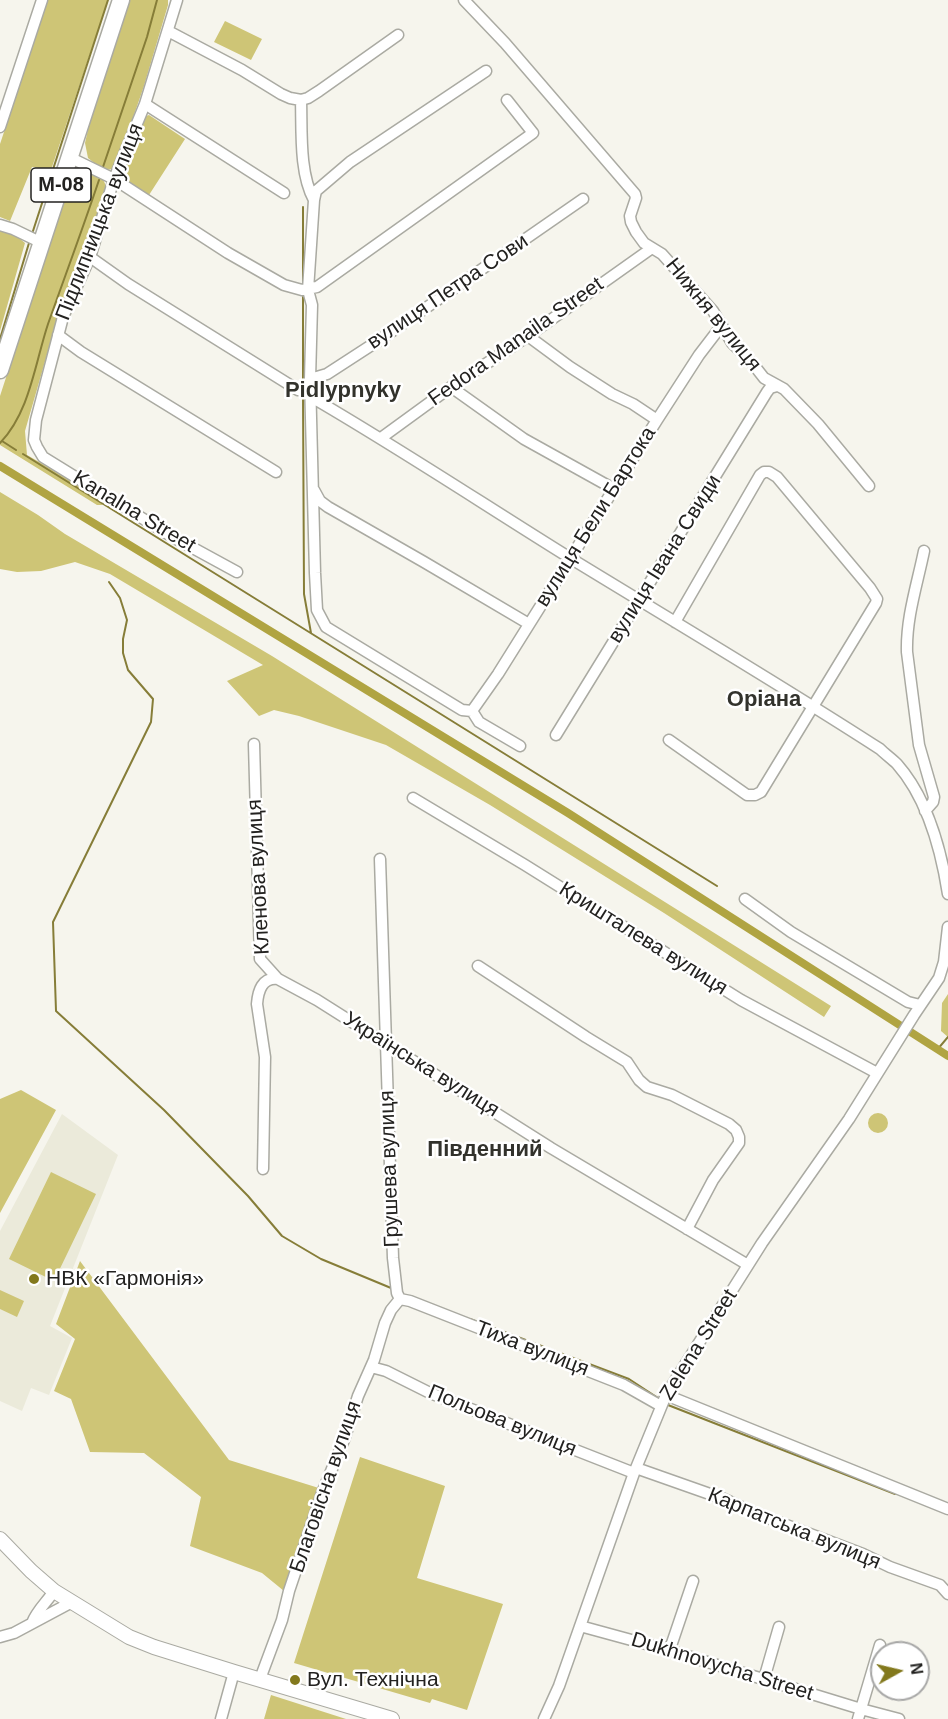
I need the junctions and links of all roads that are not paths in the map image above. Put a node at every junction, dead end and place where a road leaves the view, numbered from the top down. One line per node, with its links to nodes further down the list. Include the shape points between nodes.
1 (42, 0): 11 (street)
2 (121, 0): 12 (highway, М-08)
3 (177, 0): 5 (street, Підлипницька вулиця)
4 (464, 0): 19 (street, Нижня вулиця, via 635,194 631,222 644,243)
5 (168, 31): 8 (street, via 281,94); 10 (street, Підлипницька вулиця)
6 (398, 35): 8 (street)
7 (486, 71): 16 (street, via 350,162 316,191)
8 (301, 100): 16 (street, via 305,170)
9 (507, 100): 21 (street, via 533,133)
10 (145, 104): 13 (street, Підлипницька вулиця); 14 (street)
11 (0, 127)
12 (69, 158): 13 (street); 18 (highway, М-08)
13 (114, 179): 20 (street, Підлипницька вулиця); 21 (street, via 228,253 284,285)
14 (284, 193)
15 (584, 199): 28 (street, вулиця Петра Сови, via 322,376)
16 (314, 200): 21 (street)
17 (0, 225): 18 (street)
18 (42, 243): 25 (highway, М-08)
19 (652, 248): 22 (street, Нижня вулиця, via 662,254); 24 (street, Fedora Manaila Street)
20 (90, 257): 23 (street, Підлипницька вулиця); 28 (street, via 298,390)
21 (308, 290): 28 (street, via 312,305)
22 (722, 325): 26 (street, Нижня вулиця, via 732,343 764,378); 29 (street, вулиця Бели Бартока)
23 (58, 335): 31 (street, Підлипницька вулиця, via 36,420); 32 (street)
24 (528, 336): 27 (street, Fedora Manaila Street); 29 (street, via 570,367)
25 (0, 369)
26 (777, 386): 33 (street, Нижня вулиця, via 818,424); 39 (street, вулиця Івана Свиди, via 767,392)
27 (451, 387): 30 (street, Fedora Manaila Street); 35 (street, via 524,439)
28 (311, 389): 30 (street); 34 (street)
29 (657, 420): 35 (street, вулиця Бели Бартока)
30 (381, 438): 37 (street)
31 (37, 447): 38 (street, Kanalna Street, via 50,462)
32 (276, 472)
33 (869, 486)
34 (314, 489): 41 (street, via 328,507); 43 (street, via 317,610 326,627 462,710)
35 (614, 489): 37 (street, вулиця Бели Бартока)
36 (924, 551): 49 (street, via 907,652 919,745 934,797)
37 (570, 558): 39 (street); 41 (street, вулиця Бели Бартока)
38 (237, 572)
39 (640, 599): 40 (street); 44 (street, вулиця Івана Свиди)
40 (675, 622): 42 (street); 42 (street, via 760,475 773,473 877,599)
41 (529, 624): 43 (street, вулиця Бели Бартока)
42 (813, 706): 45 (street, via 761,792 755,795 747,795); 49 (street, via 896,763)
43 (472, 711): 47 (street, via 479,722)
44 (556, 735)
45 (669, 740)
46 (254, 744): 56 (street, Кленова вулиця, via 260,959)
47 (520, 746)
48 (413, 798): 59 (street, Кришталева вулиця, via 741,1000)
49 (925, 811): 51 (street, via 940,850)
50 (380, 859): 58 (street, Грушева вулиця)
51 (948, 894)
52 (745, 899): 57 (street)
53 (948, 927): 55 (street)
54 (478, 966): 61 (street, via 627,1062 647,1087 672,1095 736,1130 739,1143 713,1180)
55 (945, 975): 57 (street, Zelena Street)
56 (278, 979): 58 (street, Українська вулиця); 60 (street, Кленова вулиця, via 262,985 257,1004 265,1057)
57 (917, 1010): 59 (street, Zelena Street)
58 (386, 1044): 61 (street, Українська вулиця); 63 (street, Грушева вулиця, via 393,1258)
59 (877, 1073): 62 (street, Zelena Street)
60 (263, 1169)
61 (687, 1229): 62 (street, Українська вулиця)
62 (748, 1264): 65 (street, Zelena Street)
63 (399, 1299): 64 (street, Благовісна вулиця, via 385,1323); 66 (street, Тиха вулиця, via 624,1385)
64 (371, 1367): 67 (street, Польова вулиця); 80 (street, Благовісна вулиця, via 324,1489)
65 (666, 1395): 66 (street, Zelena Street); 68 (street)
66 (661, 1406): 67 (street, Zelena Street)
67 (635, 1471): 72 (street, Карпатська вулиця, via 724,1499 940,1584); 75 (street, Zelena Street)
68 (948, 1509)
69 (0, 1539): 71 (main road)
70 (693, 1581): 78 (street)
71 (54, 1590): 73 (main road); 74 (street)
72 (948, 1594)
73 (72, 1602): 74 (street); 79 (main road, via 140,1642)
74 (32, 1623): 77 (street)
75 (580, 1626): 78 (street, Dukhnovycha Street); 86 (street, Zelena Street)
76 (779, 1626): 81 (street)
77 (0, 1637)
78 (668, 1650): 81 (street, Dukhnovycha Street)
79 (234, 1672): 80 (main road); 84 (street)
80 (260, 1679): 85 (main road)
81 (764, 1680): 83 (street, Dukhnovycha Street)
82 (870, 1680): 83 (street)
83 (860, 1714): 87 (street, Dukhnovycha Street)
84 (221, 1719)
85 (392, 1719)
86 (544, 1719)
87 (899, 1719)

